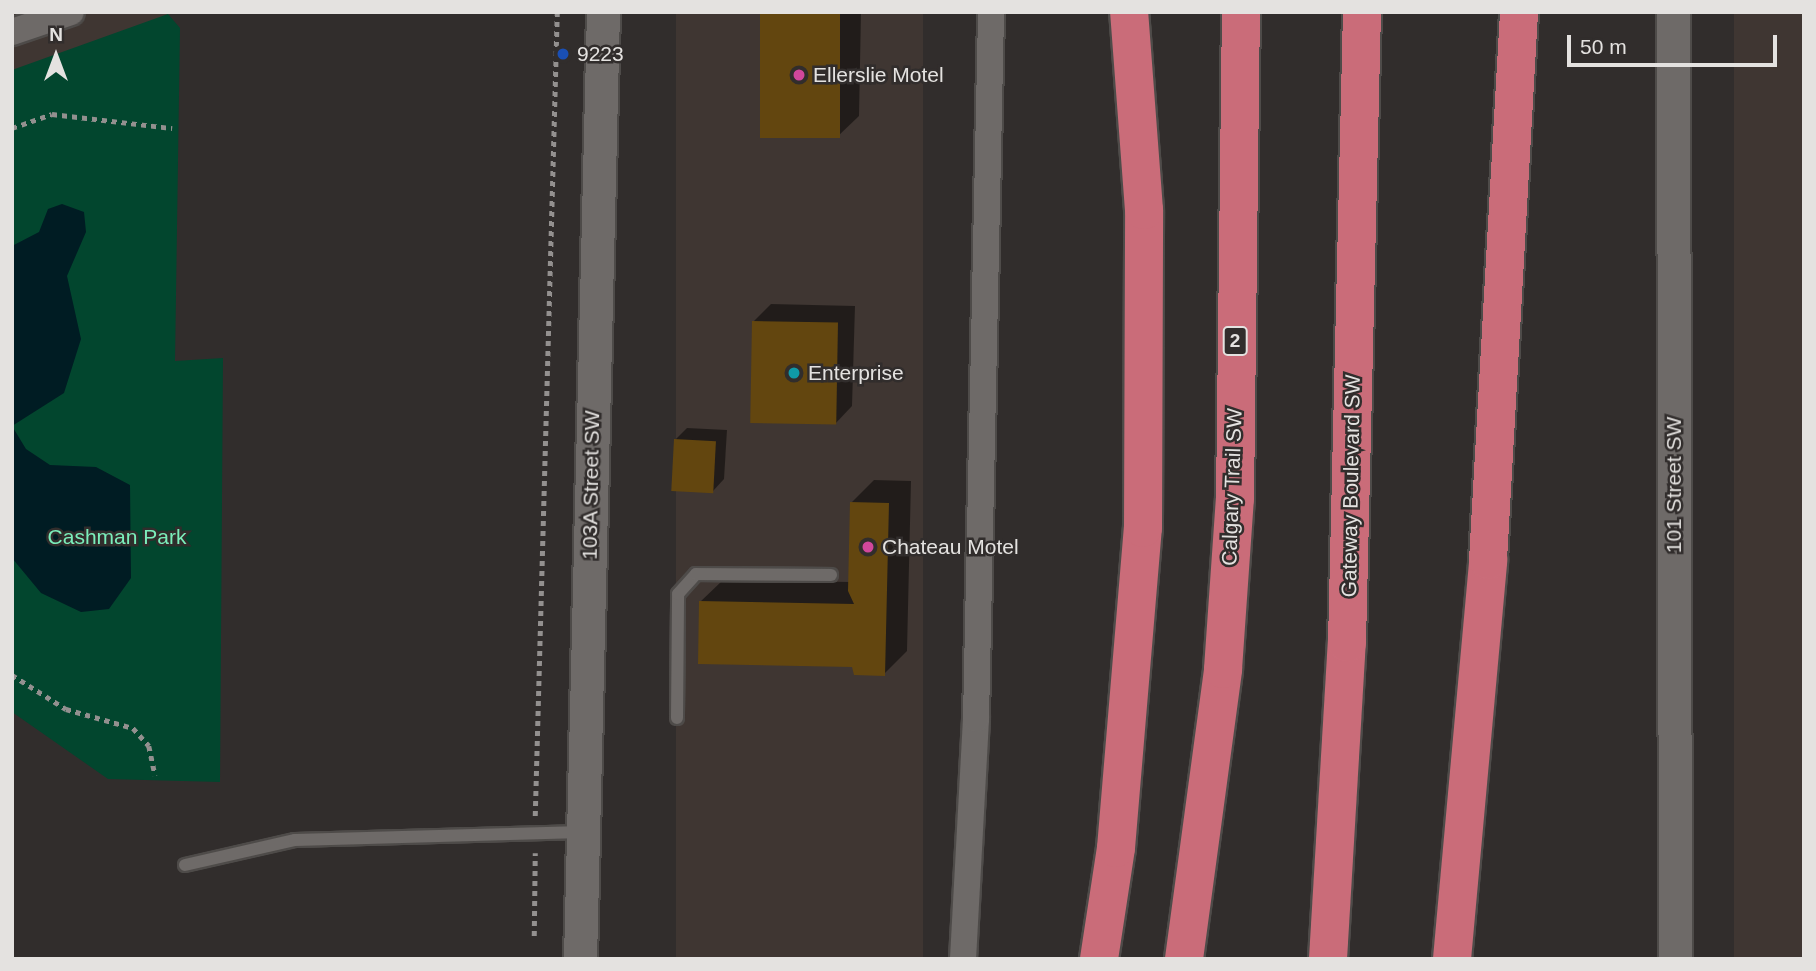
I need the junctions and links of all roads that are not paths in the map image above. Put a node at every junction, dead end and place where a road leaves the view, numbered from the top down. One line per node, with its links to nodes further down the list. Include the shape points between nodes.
1 (71, 12): 9 (street)
2 (603, 12): 13 (street, 103A Street SW)
3 (991, 12): 16 (street, via 976,719)
4 (1129, 12): 17 (highway, via 1144,210 1143,527 1116,848)
5 (1241, 12): 11 (highway, Calgary Trail SW / 2, via 1235,499)
6 (1362, 12): 20 (highway, Gateway Boulevard SW, via 1348,643)
7 (1519, 12): 21 (highway, via 1488,560)
8 (1673, 12): 22 (street, 101 Street SW)
9 (12, 32)
10 (831, 575): 12 (lane, via 696,574 678,594)
11 (1223, 669): 18 (highway, Calgary Trail SW / 2); 19 (highway, via 1215,901)
12 (677, 718)
13 (583, 832): 14 (lane, via 410,832 295,840); 15 (street, 103A Street SW)
14 (185, 865)
15 (580, 959)
16 (963, 959)
17 (1099, 959)
18 (1184, 959)
19 (1205, 959)
20 (1328, 959)
21 (1452, 959)
22 (1675, 959)

